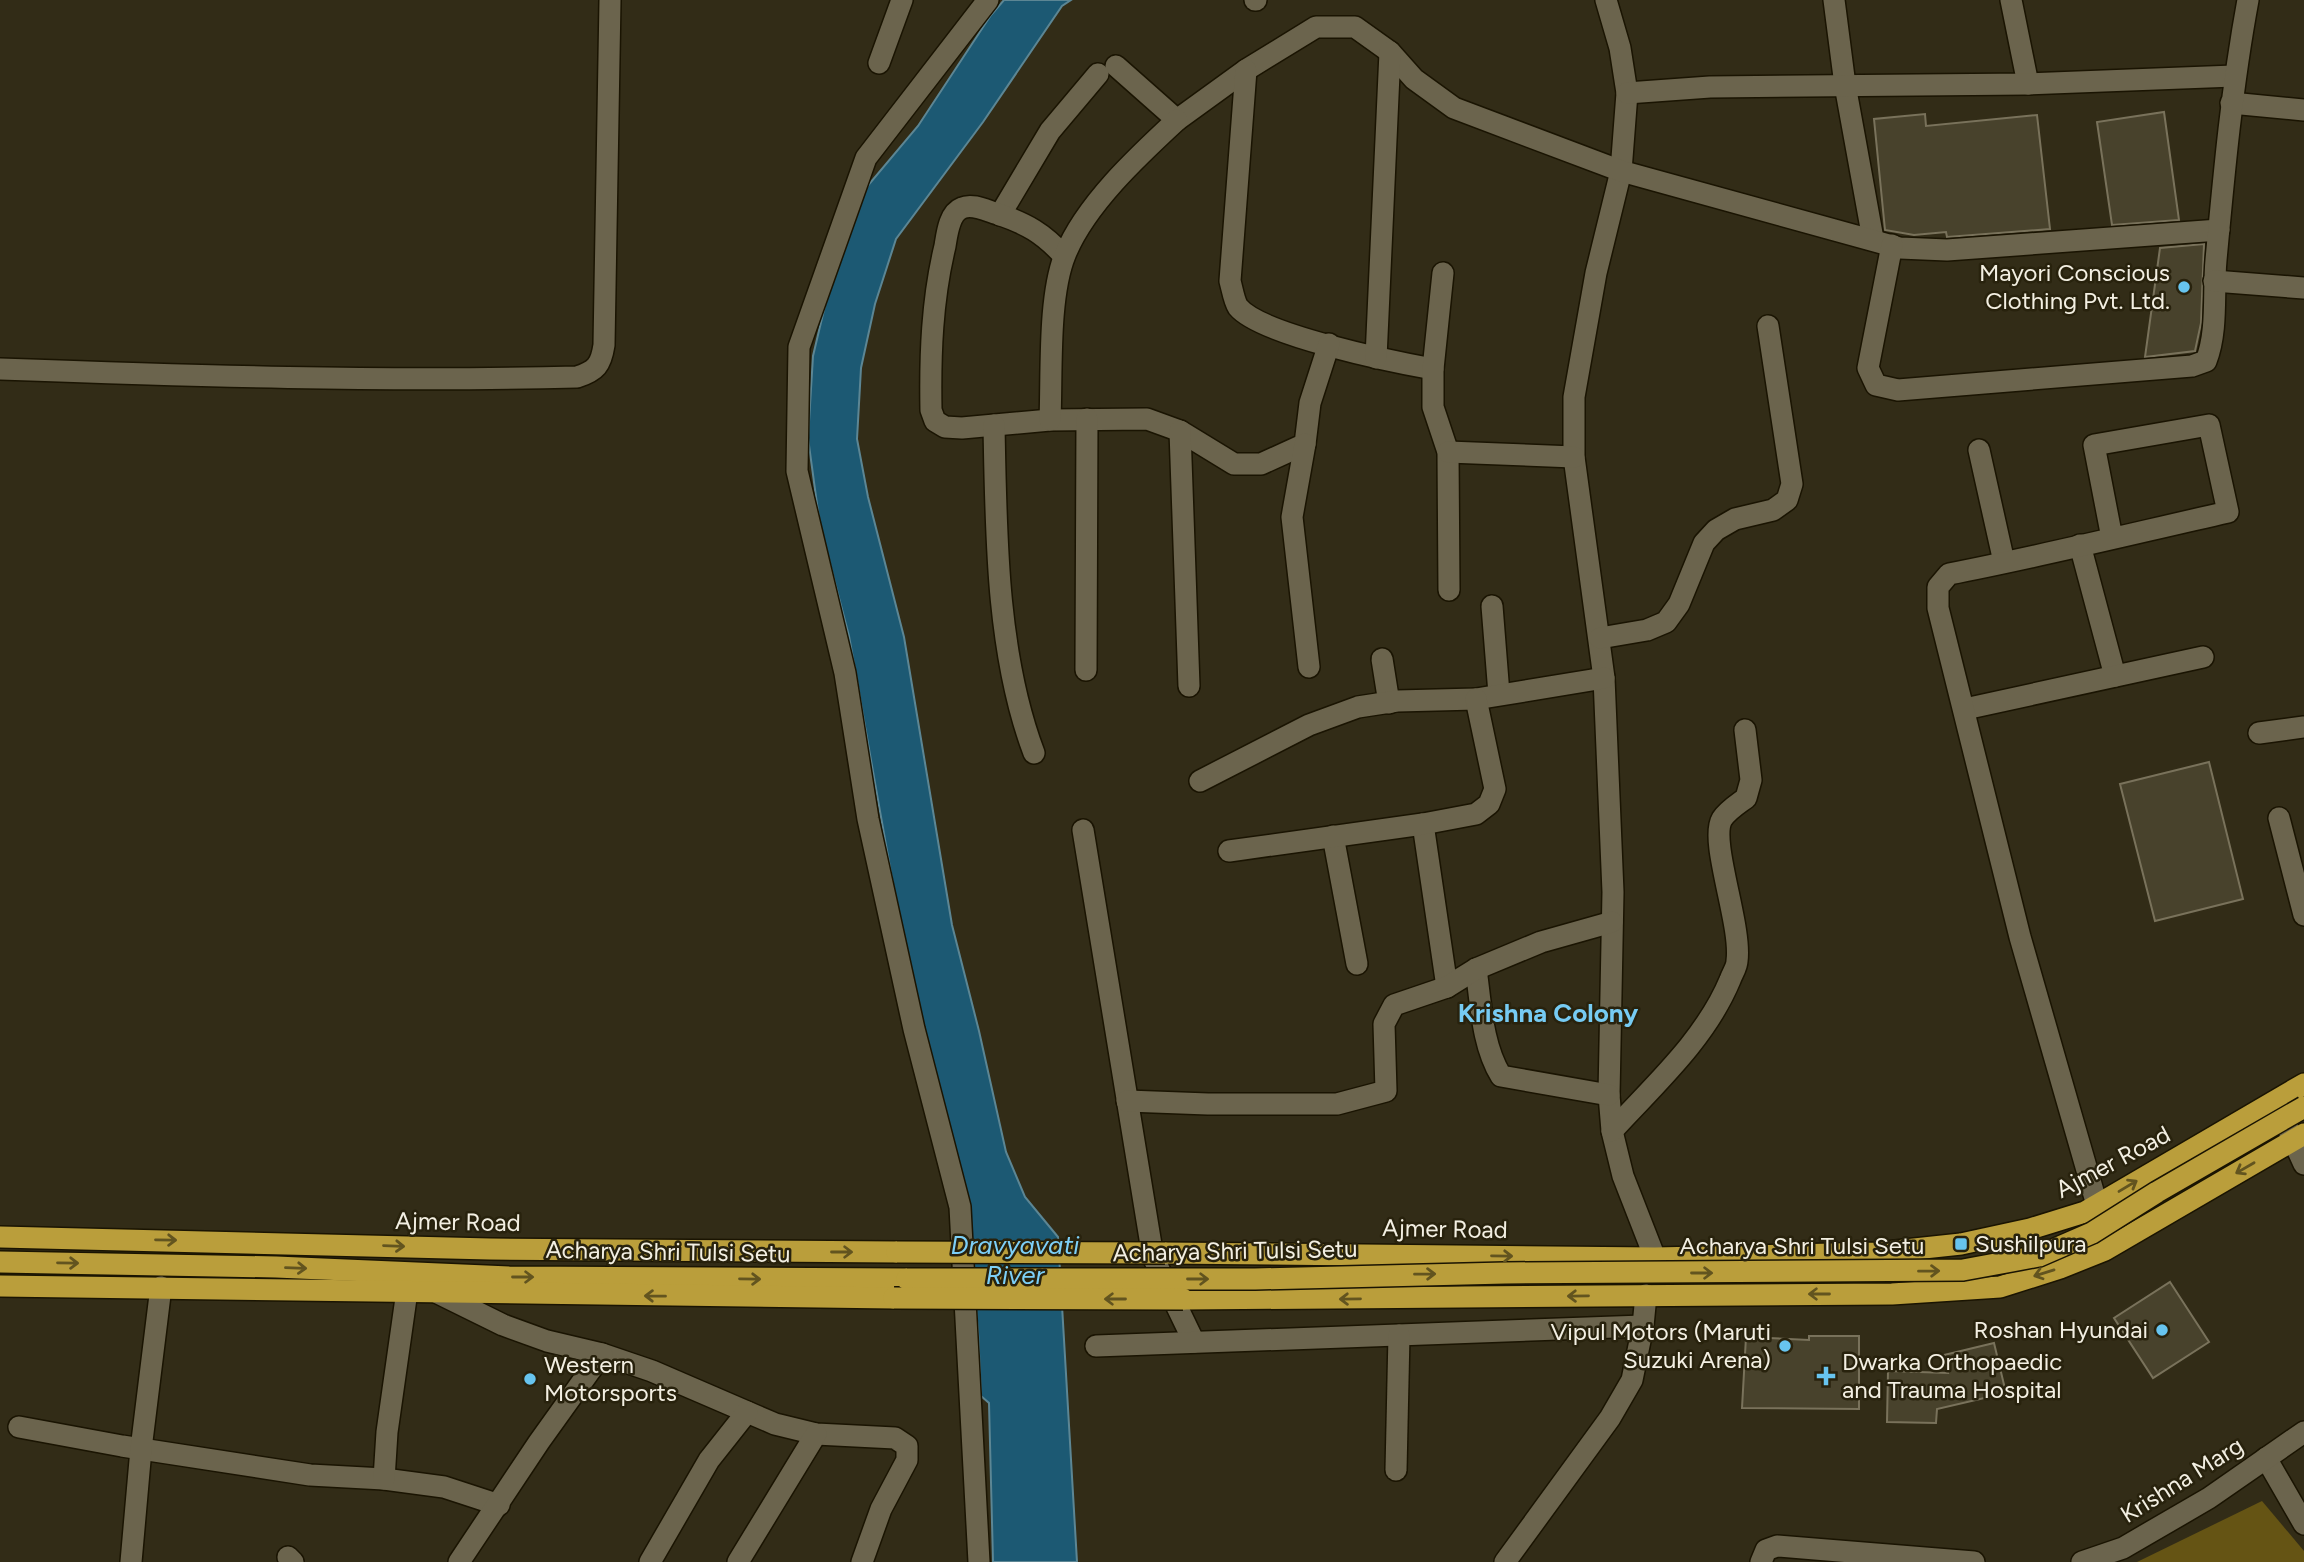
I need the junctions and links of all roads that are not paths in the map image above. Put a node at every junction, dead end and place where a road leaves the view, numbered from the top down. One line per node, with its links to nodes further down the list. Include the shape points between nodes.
1 (610, 0): 29 (street, via 604,345 602,360 594,371 577,377 431,380)
2 (902, 0): 9 (street)
3 (988, 0): 109 (street, via 866,158 799,346 797,471 845,673 868,819 914,1029 960,1207)
4 (1835, 0): 13 (street)
5 (2011, 0): 12 (street)
6 (2248, 0): 11 (street)
7 (1609, 1): 14 (street)
8 (1390, 52): 10 (street, via 1355,27 1316,27); 18 (street, via 1414,79 1454,108); 28 (street)
9 (879, 63)
10 (1246, 70): 17 (street); 27 (street, via 1230,281 1238,306 1264,325)
11 (2234, 76): 12 (street); 15 (street)
12 (2028, 84): 13 (street)
13 (1845, 85): 14 (street); 21 (street)
14 (1627, 93): 18 (street)
15 (2231, 103): 16 (street); 20 (street)
16 (2304, 110)
17 (1177, 120): 19 (street, via 1107,70 1050,131); 22 (street, via 1125,168 1078,229)
18 (1620, 171): 21 (street); 38 (street, via 1574,397)
19 (1000, 215): 22 (street, via 1047,237); 33 (street, via 976,207 962,208 950,223 936,281 931,351 935,421 945,427)
20 (2219, 230): 21 (street, via 1947,250 1900,248); 24 (street)
21 (1883, 242): 24 (street, via 1868,368 1876,385 1898,390 2192,366 2206,361 2211,349)
22 (1064, 256): 32 (street, via 1055,293)
23 (1443, 272): 30 (street)
24 (2214, 281): 25 (street)
25 (2304, 288)
26 (1768, 326): 44 (street, via 1792,484 1787,500 1773,510 1735,519 1716,530 1704,543 1679,604 1666,622)
27 (1329, 344): 28 (street); 35 (street, via 1310,403)
28 (1376, 358): 30 (street)
29 (0, 369)
30 (1433, 369): 37 (street, via 1433,407)
31 (1087, 419): 32 (street); 34 (street, via 1147,419); 48 (street)
32 (1050, 420): 33 (street)
33 (995, 425): 59 (street, via 1001,589 1023,723)
34 (1180, 431): 35 (street, via 1234,464 1261,464); 51 (street)
35 (1304, 444): 47 (street, via 1292,517)
36 (1979, 450): 41 (street)
37 (1448, 452): 38 (street); 42 (street)
38 (1574, 457): 44 (street)
39 (2112, 538): 39 (street, via 2228,512 2209,425 2094,445); 40 (street)
40 (2080, 545): 41 (street); 49 (street)
41 (2004, 562): 55 (street, via 1949,574 1938,587 1938,608)
42 (1450, 590)
43 (1492, 606): 52 (street)
44 (1600, 638): 50 (street)
45 (2203, 657): 49 (street)
46 (1382, 659): 54 (street)
47 (1309, 667)
48 (1086, 670)
49 (2115, 677): 55 (street)
50 (1604, 678): 52 (street); 67 (street)
51 (1189, 686)
52 (1499, 694): 53 (street)
53 (1476, 699): 54 (street); 62 (street, via 1495,789 1489,804 1476,814)
54 (1389, 703): 60 (street, via 1358,707 1309,725)
55 (1965, 709): 79 (street, via 2021,937)
56 (2304, 727): 58 (street)
57 (1745, 730): 76 (street, via 1751,780 1746,798 1721,821 1719,845 1737,926 1738,962 1721,1001 1689,1047)
58 (2259, 733)
59 (1034, 753)
60 (1200, 781)
61 (2279, 818): 66 (street)
62 (1423, 824): 64 (street); 70 (street)
63 (1083, 831): 73 (street)
64 (1333, 836): 65 (street); 68 (street)
65 (1229, 851)
66 (2304, 915)
67 (1612, 922): 69 (street, via 1541,942); 72 (street)
68 (1357, 964)
69 (1476, 969): 70 (street); 72 (street, via 1485,1030 1501,1076)
70 (1447, 987): 73 (street, via 1394,1005 1384,1024 1386,1091 1337,1104)
71 (2304, 1084): 74 (highway, Ajmer Road)
72 (1609, 1095): 76 (street)
73 (1127, 1101): 90 (street, via 1153,1257)
74 (2276, 1102): 77 (street); 79 (highway, Ajmer Road, one-way to 74)
75 (2304, 1107): 82 (highway, Acharya Shri Tulsi Setu, one-way to 75, bridge, via 509,1277 814,1280 1963,1270 2039,1256 2092,1233)
76 (1612, 1131): 81 (street, via 1623,1176)
77 (2299, 1137): 78 (street); 87 (highway, one-way to 87, via 2105,1250 2000,1287 1892,1294)
78 (2304, 1164)
79 (2097, 1205): 81 (highway, Ajmer Road, via 2030,1229 1961,1244 1877,1253)
80 (0, 1237): 81 (highway, Ajmer Road, one-way to 81, bridge, via 490,1249)
81 (1655, 1258)
82 (0, 1262)
83 (0, 1286): 84 (highway)
84 (161, 1287): 85 (highway); 97 (street)
85 (407, 1291): 86 (highway); 100 (street)
86 (436, 1293): 87 (highway, one-way to 86, bridge, via 1309,1300); 92 (street, via 503,1325)
87 (1646, 1295): 88 (street)
88 (1643, 1326): 89 (street); 110 (street, via 1632,1380 1616,1409)
89 (1399, 1335): 90 (street); 99 (street)
90 (1194, 1342): 91 (street)
91 (1096, 1346)
92 (602, 1354): 93 (street); 101 (street)
93 (747, 1412): 96 (street); 106 (street, via 709,1460)
94 (19, 1427): 97 (street)
95 (2304, 1432): 98 (street, Krishna Marg)
96 (816, 1434): 107 (street); 108 (street, via 895,1437 907,1446 907,1460 881,1509)
97 (141, 1450): 100 (street, via 310,1475); 104 (street)
98 (2266, 1458): 102 (street); 112 (street, Krishna Marg, via 2123,1548)
99 (1396, 1470)
100 (384, 1479): 101 (street, via 444,1487)
101 (499, 1505): 105 (street)
102 (2304, 1524)
103 (1763, 1556): 111 (street, via 1777,1546)
104 (131, 1562)
105 (459, 1562)
106 (650, 1562)
107 (738, 1562)
108 (862, 1562)
109 (979, 1562)
110 (1505, 1562)
111 (1974, 1562)
112 (2082, 1562)

